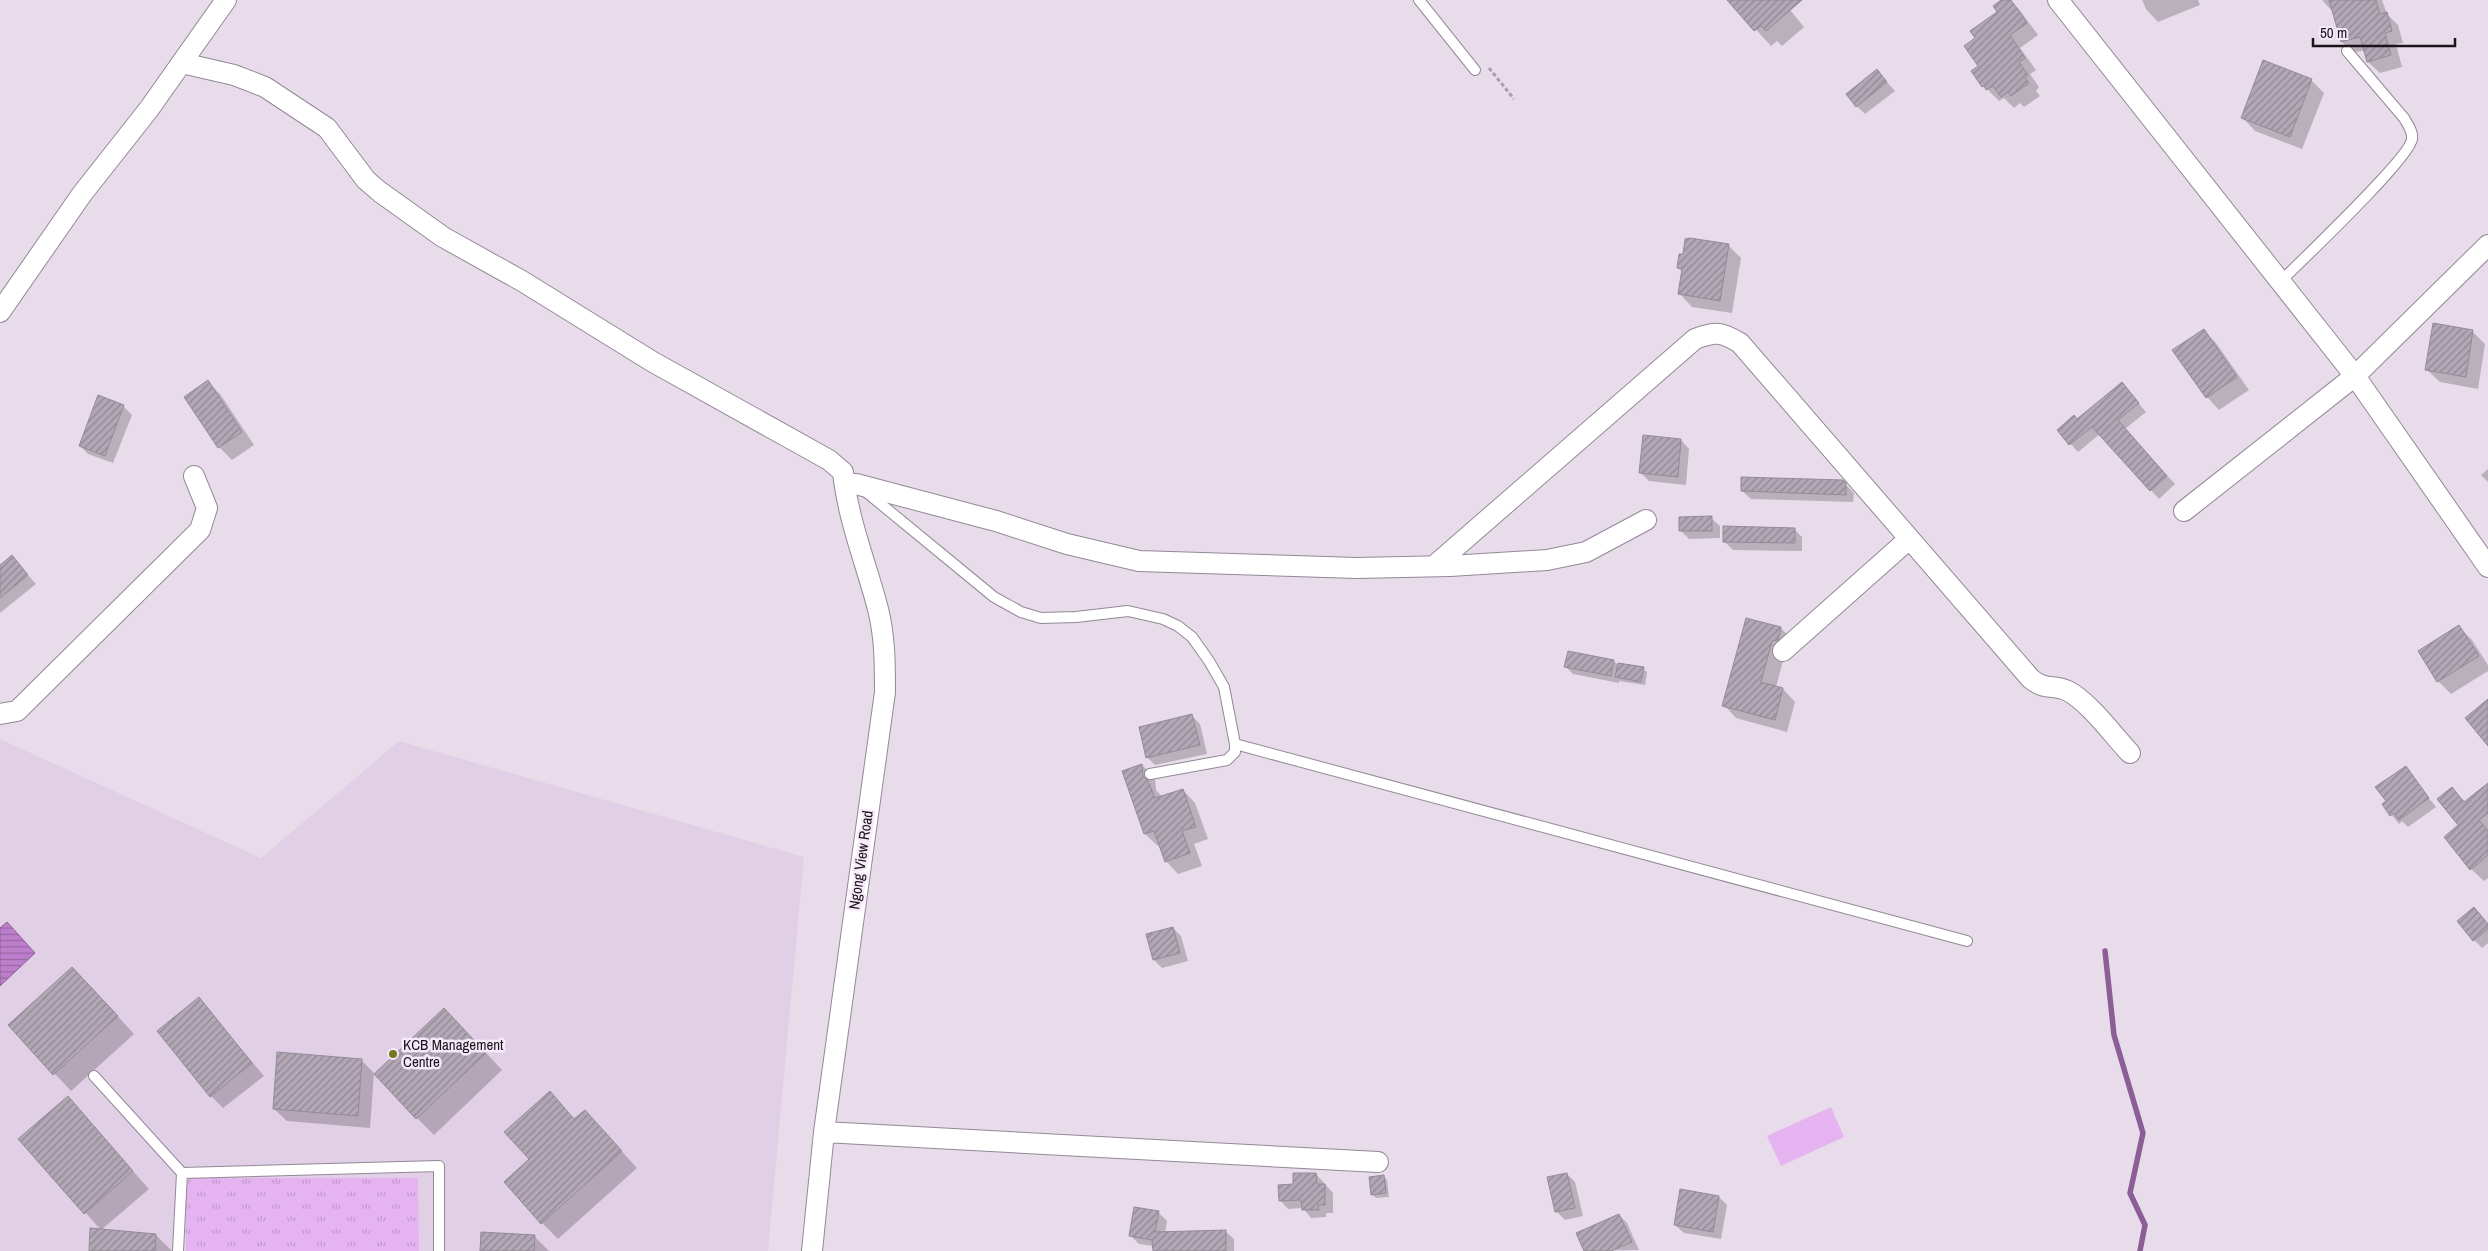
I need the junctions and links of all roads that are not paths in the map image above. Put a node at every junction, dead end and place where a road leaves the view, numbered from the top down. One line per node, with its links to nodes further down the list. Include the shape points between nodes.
1 (226, 0): 5 (street)
2 (1419, 0): 6 (lane)
3 (2058, 0): 8 (street)
4 (2347, 50): 8 (lane, via 2404,118 2412,130 2412,140 2403,155 2350,213)
5 (182, 63): 9 (street, via 82,194); 12 (street, via 234,74 265,87 327,128 366,180 443,236 661,366 821,456)
6 (1475, 70)
7 (2488, 245): 10 (street)
8 (2280, 282): 10 (street)
9 (0, 312)
10 (2355, 376): 13 (street); 17 (street)
11 (194, 476): 19 (street, via 208,508 200,530 17,711)
12 (850, 478): 16 (street, via 1067,544 1139,561 1357,568); 20 (lane, via 994,597 1020,612 1041,618 1128,611 1178,626 1192,637 1224,687); 25 (street, Ngong View Road, via 851,519 878,610 885,651 885,692)
13 (2184, 511)
14 (1646, 520): 16 (street, via 1586,552 1547,560)
15 (1909, 539): 16 (street, via 1740,343 1724,333 1695,339); 18 (street); 21 (street, via 2031,679 2040,686 2067,690)
16 (1434, 566)
17 (2488, 567)
18 (1783, 651)
19 (0, 714)
20 (1235, 744): 22 (lane, via 1235,752 1227,760); 23 (lane)
21 (2130, 753)
22 (1150, 774)
23 (1967, 941)
24 (94, 1076): 27 (lane)
25 (824, 1132): 26 (street); 30 (street, Ngong View Road)
26 (1378, 1162)
27 (182, 1173): 28 (lane); 29 (lane, via 439,1166)
28 (178, 1251)
29 (439, 1251)
30 (812, 1251)

